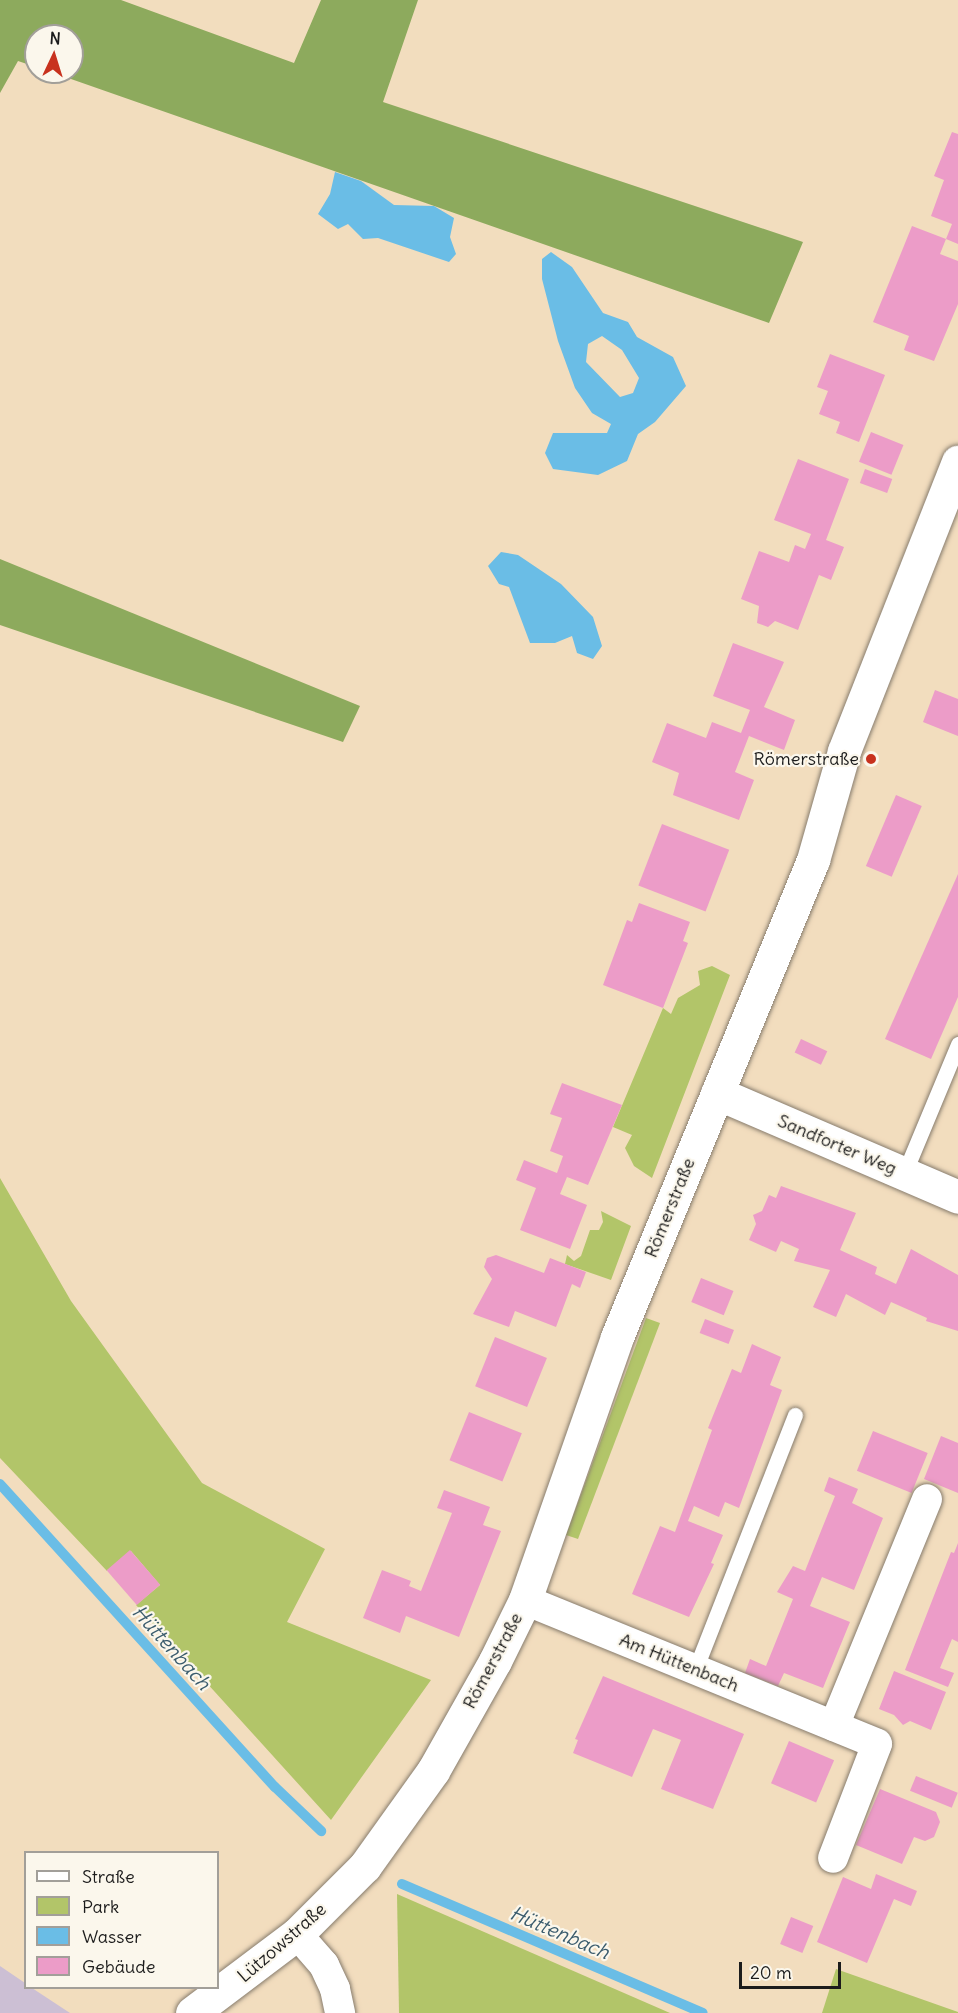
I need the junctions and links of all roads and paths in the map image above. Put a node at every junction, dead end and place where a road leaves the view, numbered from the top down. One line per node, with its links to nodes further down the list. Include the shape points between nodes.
1 (958, 462): 3 (street, Römerstraße, via 844,751 813,860)
2 (958, 1044): 4 (lane)
3 (717, 1093): 4 (street, Sandforter Weg); 8 (street, Römerstraße, via 617,1337)
4 (904, 1174): 5 (street, Sandforter Weg)
5 (958, 1197)
6 (795, 1415): 9 (lane)
7 (927, 1499): 10 (street)
8 (525, 1600): 9 (street, Am Hüttenbach); 12 (street, Römerstraße, via 433,1771)
9 (695, 1670): 10 (street, Am Hüttenbach)
10 (834, 1726): 11 (street, Am Hüttenbach, via 877,1744)
11 (833, 1858)
12 (365, 1866): 13 (street, Lützowstraße)
13 (297, 1934): 14 (street, Lützowstraße); 15 (street, via 324,1965)
14 (192, 2013)
15 (340, 2013)

